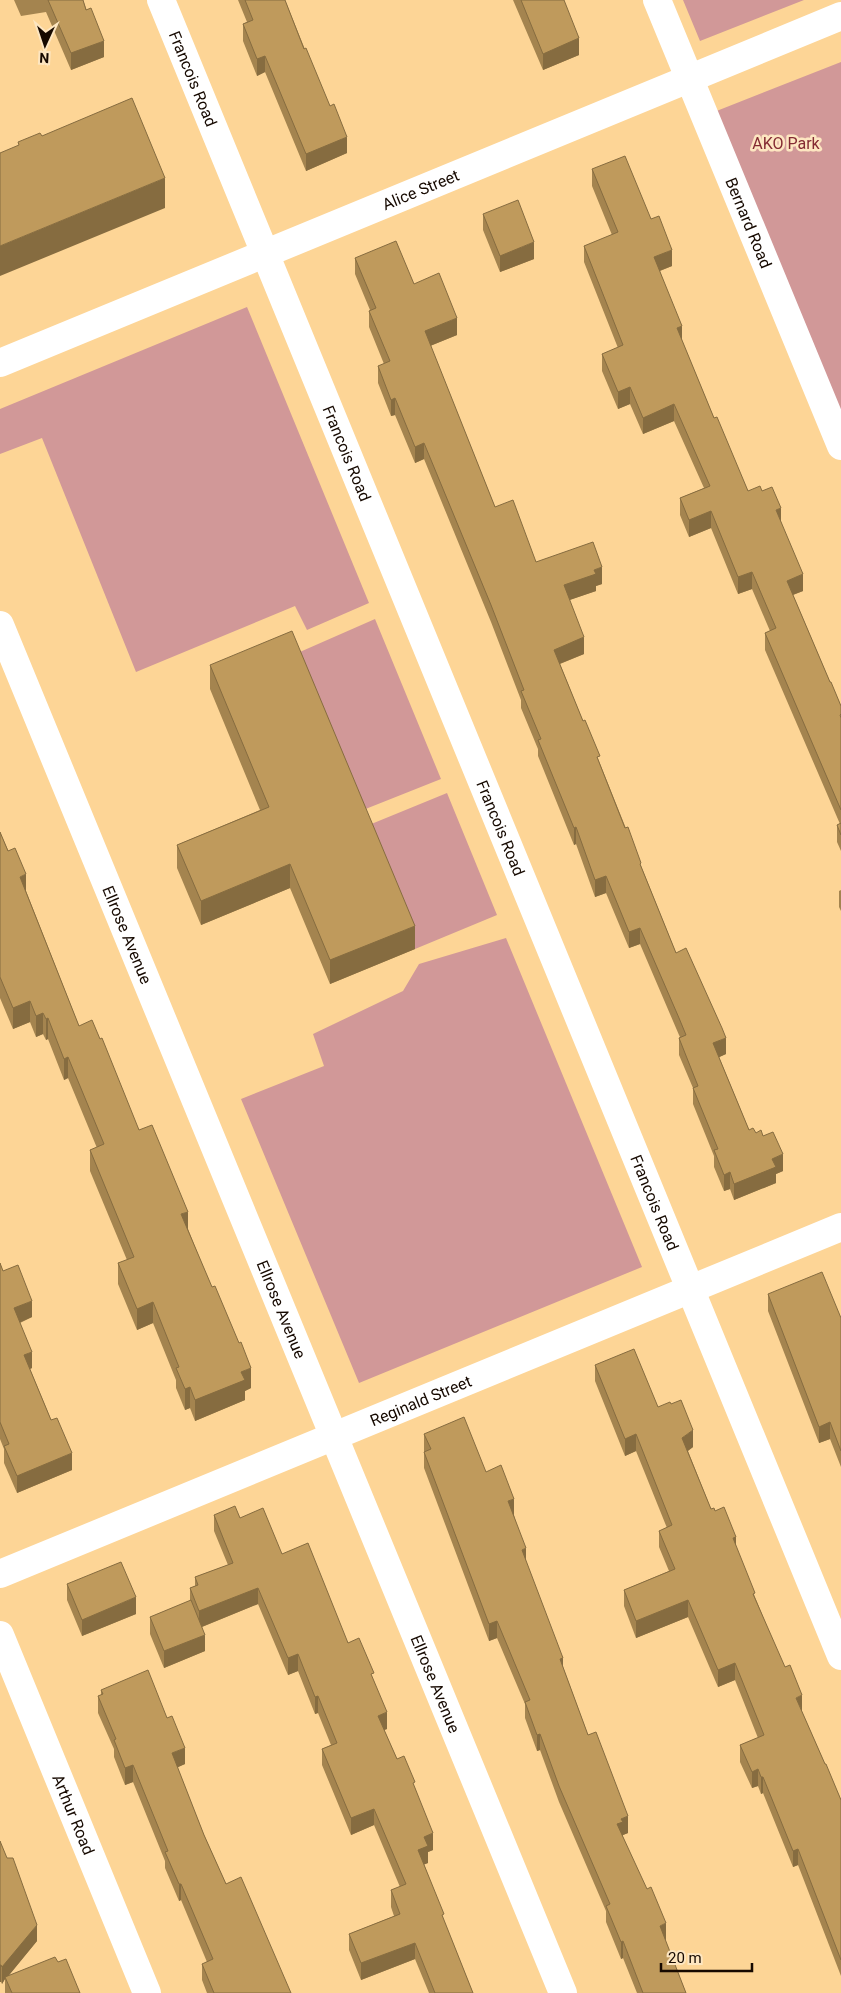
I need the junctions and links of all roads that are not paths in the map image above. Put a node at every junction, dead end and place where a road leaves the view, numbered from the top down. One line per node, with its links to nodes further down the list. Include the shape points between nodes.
1 (161, 0): 5 (street, Francois Road)
2 (657, 0): 4 (street, Bernard Road)
3 (841, 16): 4 (street, Alice Street)
4 (690, 78): 5 (street, Alice Street); 7 (street, Bernard Road)
5 (265, 254): 6 (street, Alice Street); 10 (street, Francois Road)
6 (0, 363)
7 (841, 446)
8 (0, 624): 11 (street, Ellrose Avenue)
9 (841, 1227): 10 (street, Reginald Street)
10 (690, 1290): 11 (street, Reginald Street); 14 (street, Francois Road)
11 (334, 1436): 12 (street, Reginald Street); 16 (street, Ellrose Avenue)
12 (0, 1574)
13 (0, 1635): 15 (street, Arthur Road)
14 (841, 1656)
15 (147, 1993)
16 (563, 1993)

